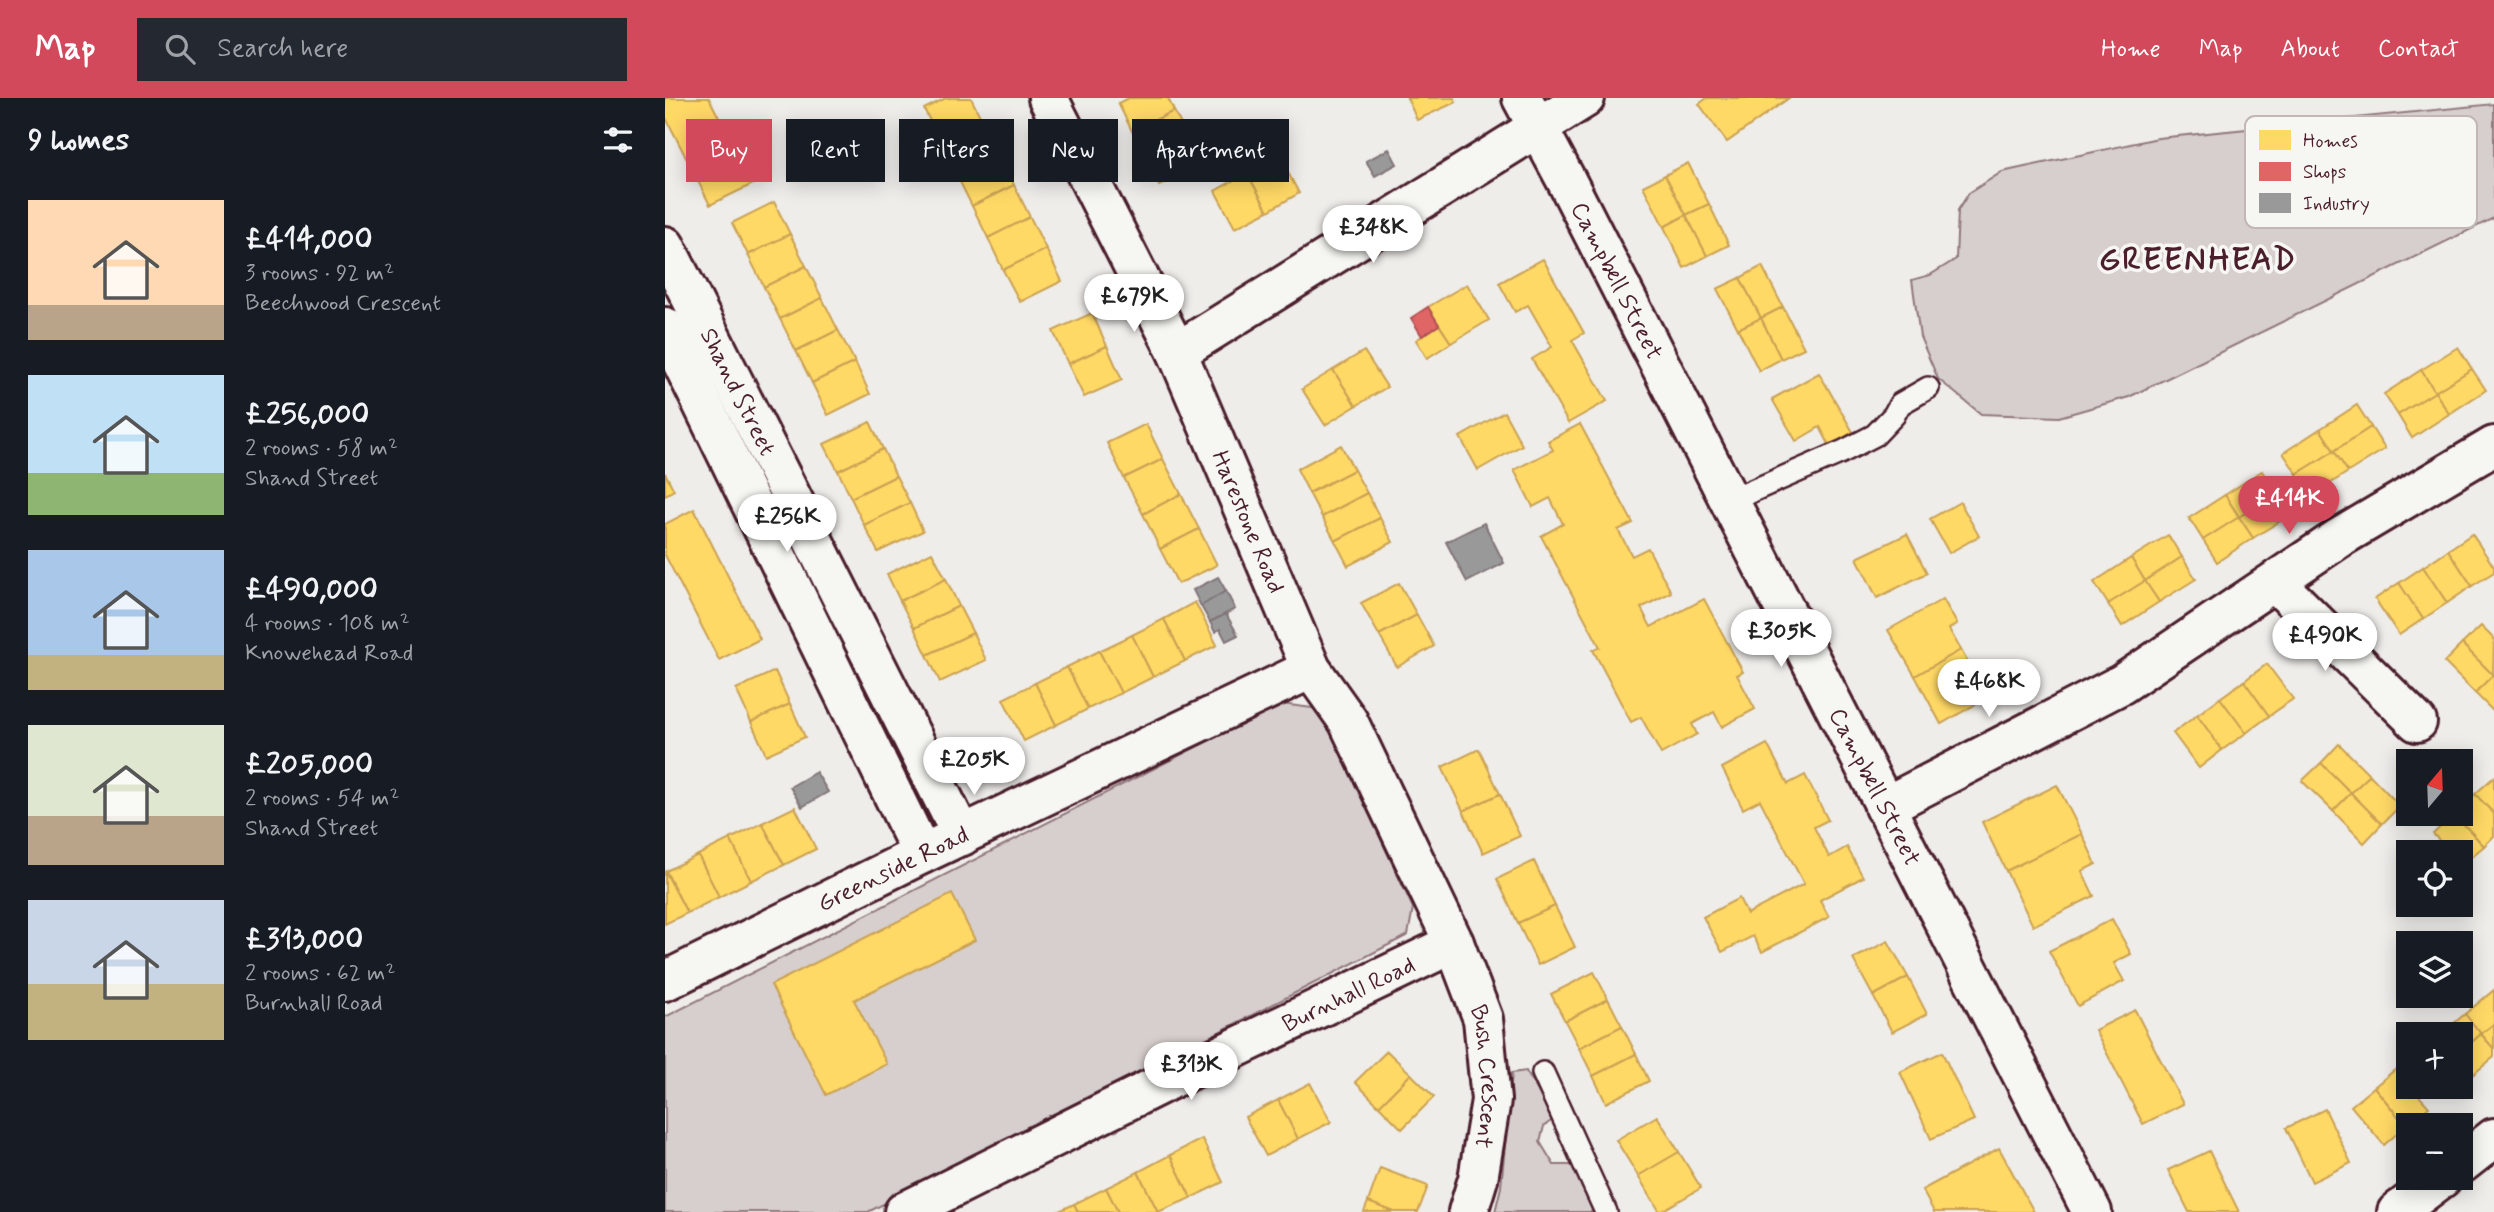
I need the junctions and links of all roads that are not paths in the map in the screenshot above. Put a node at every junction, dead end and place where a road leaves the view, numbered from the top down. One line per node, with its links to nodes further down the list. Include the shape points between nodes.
1 (1048, 98): 6 (street, Harestone Road)
2 (1585, 98): 3 (street)
3 (1530, 113): 6 (street); 9 (street, Campbell Street)
4 (665, 246): 14 (street, Shand Street)
5 (665, 327): 15 (street, Shand Street)
6 (1177, 352): 11 (street, Harestone Road)
7 (1928, 388): 9 (lane, via 1900,404 1875,435)
8 (2494, 446): 10 (street, via 2339,538)
9 (1729, 501): 13 (street, Campbell Street)
10 (2275, 582): 12 (street); 13 (street, via 2122,684)
11 (1311, 668): 14 (street, Greenside Road); 16 (street, Harestone Road, via 1348,721)
12 (2417, 722)
13 (1884, 807): 25 (street, Campbell Street)
14 (962, 836): 15 (street, Greenside Road)
15 (922, 854): 17 (street, Greenside Road)
16 (1454, 943): 22 (street, Burnhall Road); 23 (street, Bush Crescent, via 1483,1019 1491,1100)
17 (665, 981)
18 (1543, 1073): 24 (lane)
19 (2494, 1139): 20 (street)
20 (2473, 1155)
21 (2426, 1190): 26 (street)
22 (904, 1212)
23 (1468, 1212)
24 (1606, 1212)
25 (2092, 1212)
26 (2397, 1212)

